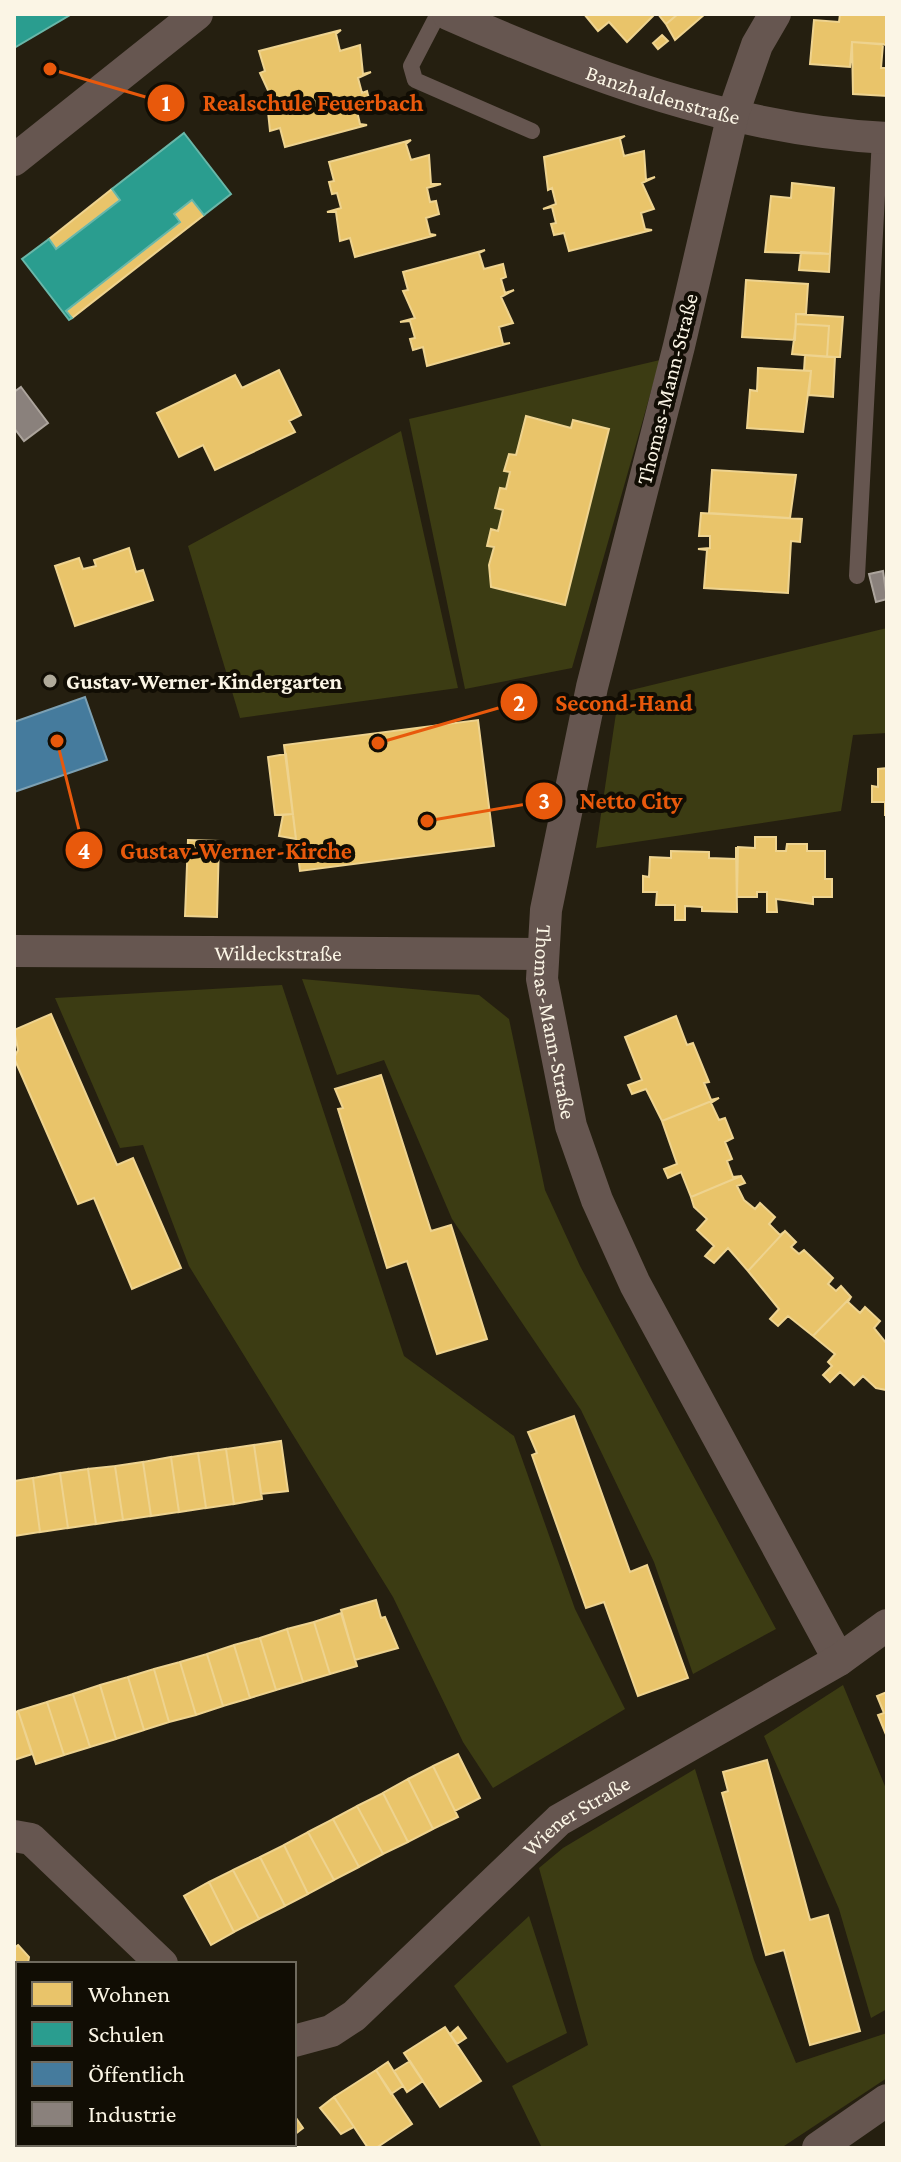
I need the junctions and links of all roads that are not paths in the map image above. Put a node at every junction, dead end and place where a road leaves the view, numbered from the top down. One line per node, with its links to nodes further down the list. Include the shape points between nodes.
1 (197, 14): 8 (street)
2 (438, 14): 6 (lane, via 411,66 415,80)
3 (448, 14): 5 (street, Banzhaldenstraße, via 622,86)
4 (775, 14): 5 (street, Thomas-Mann-Straße, via 757,45)
5 (733, 114): 7 (street, Banzhaldenstraße); 11 (street, Thomas-Mann-Straße, via 592,687 546,910)
6 (532, 131)
7 (884, 138): 9 (lane)
8 (14, 160)
9 (857, 576)
10 (14, 951): 11 (street, Wildeckstraße)
11 (543, 954): 13 (street, Thomas-Mann-Straße, via 554,1050 571,1126 597,1200 635,1284)
12 (887, 1625): 13 (street, Wiener Straße)
13 (839, 1660): 16 (street, Wiener Straße, via 559,1820 354,2016 331,2031)
14 (14, 1836): 15 (street, via 31,1839)
15 (160, 1962)
16 (296, 2040)
17 (887, 2100): 18 (street)
18 (818, 2148)

